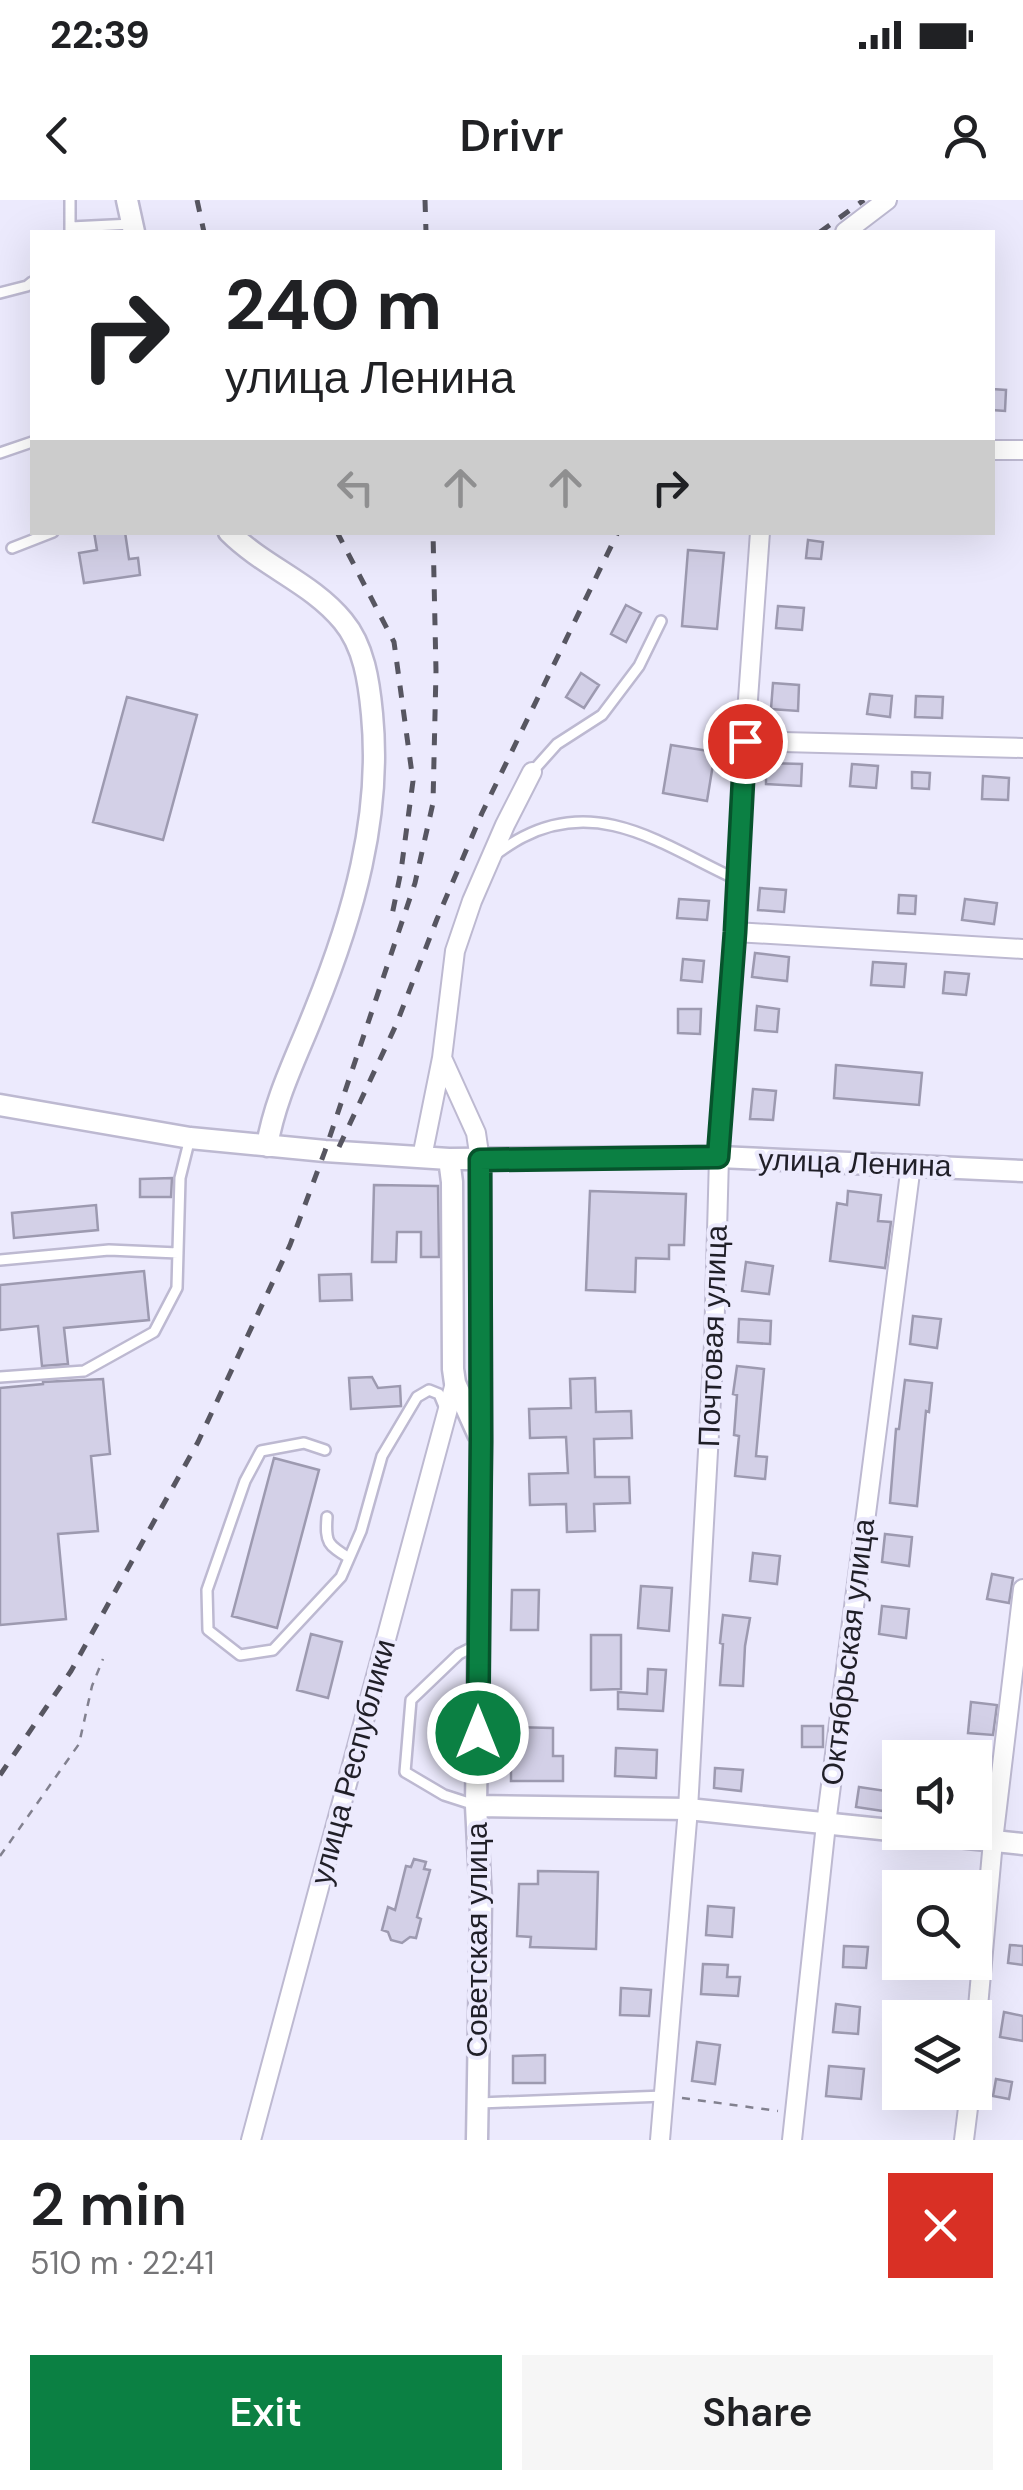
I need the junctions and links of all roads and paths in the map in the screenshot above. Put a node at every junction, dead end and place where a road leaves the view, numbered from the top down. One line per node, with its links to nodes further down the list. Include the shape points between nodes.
1 (70, 200): 5 (lane)
2 (127, 200): 4 (street)
3 (887, 200): 6 (street)
4 (133, 228): 5 (lane)
5 (70, 230)
6 (849, 230)
7 (30, 283): 8 (lane)
8 (0, 293)
9 (30, 443): 12 (lane)
10 (995, 450): 11 (street)
11 (1023, 450)
12 (0, 453)
13 (45, 535): 16 (lane)
14 (232, 535): 28 (street, via 346,624 363,658 375,749 371,819 350,912 278,1097)
15 (760, 535): 18 (street, Почтовая улица)
16 (12, 548)
17 (661, 621): 20 (lane, via 639,666 602,715 557,744)
18 (745, 741): 19 (street); 22 (street, Почтовая улица)
19 (1023, 748)
20 (532, 772): 21 (street)
21 (491, 857): 22 (lane, via 524,836 569,822 602,822 647,834); 25 (street, via 455,950)
22 (738, 880): 23 (street, Почтовая улица)
23 (735, 932): 24 (street); 30 (street, Почтовая улица)
24 (1023, 949)
25 (442, 1058): 29 (street); 32 (street, via 476,1133)
26 (0, 1104): 27 (street, улица Ленина)
27 (190, 1138): 28 (street, улица Ленина); 35 (lane, via 180,1178)
28 (267, 1146): 29 (street, улица Ленина)
29 (422, 1157): 31 (street, улица Ленина)
30 (718, 1157): 32 (street, улица Ленина); 33 (street, улица Ленина); 48 (street, Почтовая улица)
31 (449, 1159): 32 (street, улица Ленина); 38 (street, Советская улица)
32 (480, 1160): 40 (street, Советская улица)
33 (911, 1165): 34 (street, улица Ленина); 49 (street, Октябрьская улица)
34 (1023, 1170)
35 (178, 1253): 36 (lane, via 109,1250); 37 (lane, via 177,1288 154,1332 84,1372)
36 (0, 1260)
37 (0, 1377)
38 (455, 1383): 39 (street, улица Республики); 40 (street, Советская улица)
39 (447, 1413): 43 (lane, via 439,1394 429,1390 402,1420 382,1456); 59 (street, улица Республики)
40 (481, 1440): 45 (street, Советская улица)
41 (325, 1450): 43 (lane, via 304,1443 261,1450 206,1590 208,1630 240,1655 273,1650 341,1577)
42 (327, 1517): 43 (lane, via 330,1547)
43 (349, 1558)
44 (1023, 1589): 51 (street)
45 (477, 1645): 47 (street, Советская улица); 47 (lane, via 410,1700 404,1772)
46 (103, 1660): 53 (path, via 79,1744)
47 (476, 1806): 48 (street); 56 (street, Советская улица)
48 (688, 1809): 49 (street); 55 (street, Почтовая улица)
49 (826, 1824): 50 (street); 58 (street, Октябрьская улица)
50 (882, 1829)
51 (993, 1841): 52 (street); 54 (street)
52 (1023, 1844)
53 (0, 1856)
54 (979, 2000)
55 (664, 2096): 56 (lane); 58 (path); 61 (street, Почтовая улица)
56 (478, 2104): 60 (street, Советская улица)
57 (968, 2110): 63 (street)
58 (794, 2113): 62 (street, Октябрьская улица)
59 (251, 2140)
60 (477, 2140)
61 (660, 2140)
62 (792, 2140)
63 (964, 2140)

